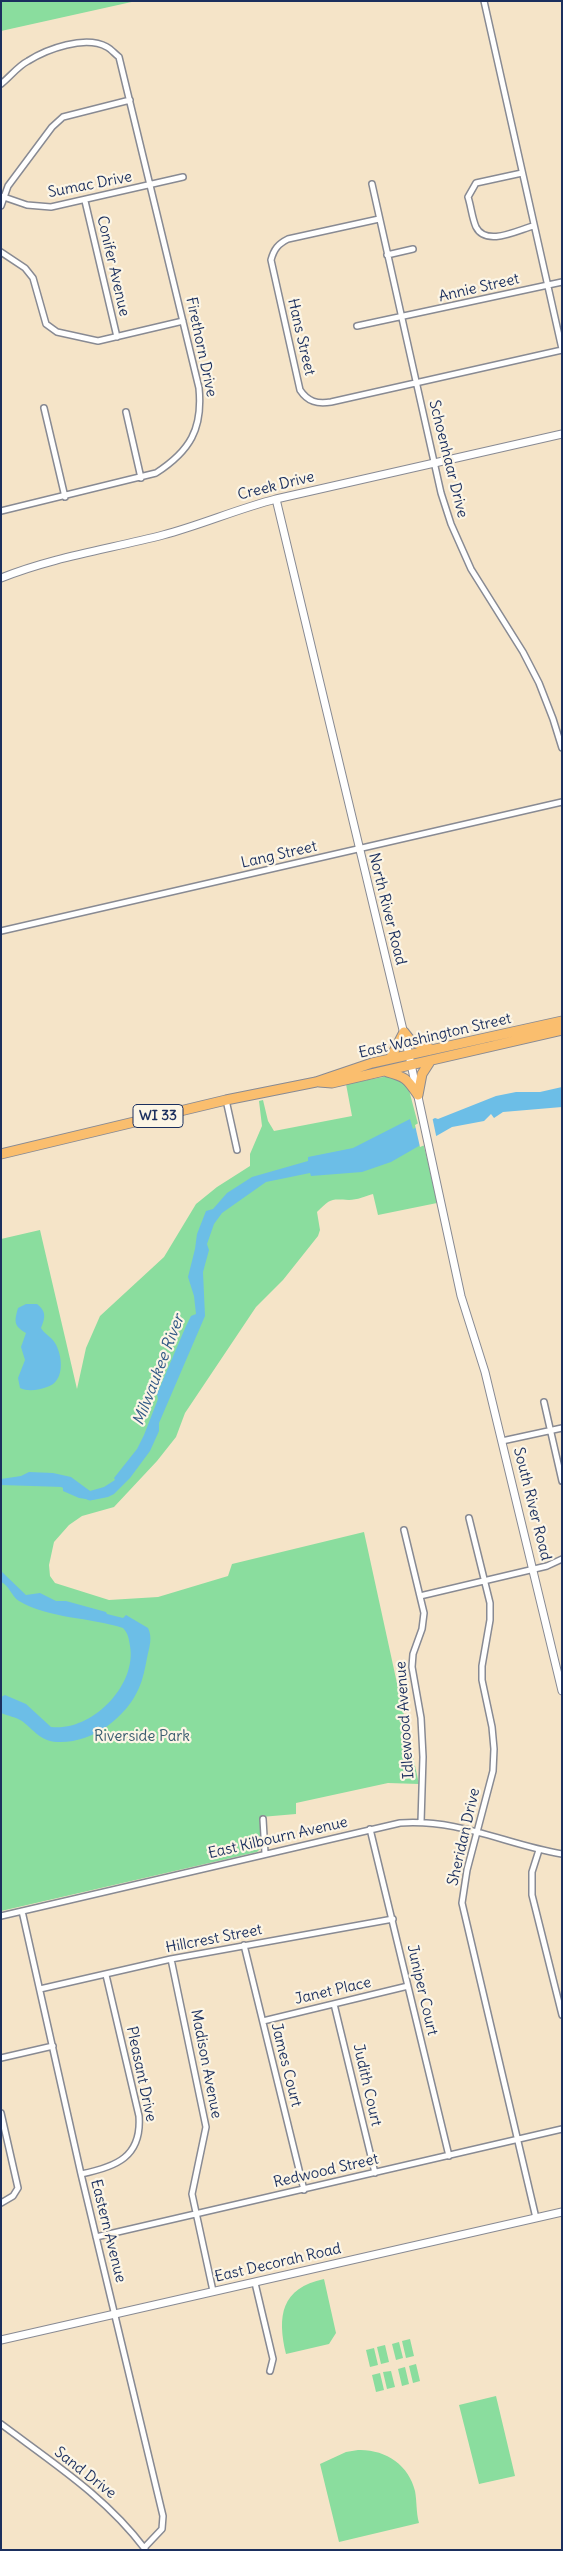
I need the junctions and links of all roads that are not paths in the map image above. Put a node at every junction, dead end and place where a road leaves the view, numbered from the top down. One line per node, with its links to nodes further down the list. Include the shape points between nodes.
1 (484, 1): 4 (street)
2 (1, 84): 3 (street, Firethorn Drive, via 26,62 49,50 96,43 108,47 119,57)
3 (130, 100): 7 (street, Firethorn Drive); 8 (street, via 63,117 52,127)
4 (522, 173): 12 (street); 12 (street, via 476,183 468,197 477,228 483,235 493,237)
5 (183, 177): 7 (street, Sumac Drive)
6 (372, 184): 11 (street, Schoenhaar Drive)
7 (151, 185): 9 (street, Sumac Drive); 19 (street, Firethorn Drive)
8 (3, 197): 9 (street, Sumac Drive, via 27,205 51,207); 10 (street)
9 (85, 201): 21 (street, Conifer Avenue)
10 (1, 206)
11 (379, 219): 15 (street, Schoenhaar Drive); 23 (street, Hans Street, via 288,239 277,246 271,260 300,390 308,399 320,403)
12 (533, 226): 17 (street)
13 (413, 249): 15 (street)
14 (1, 252): 21 (street, via 25,268 33,278 46,324 57,332 98,341)
15 (387, 255): 18 (street, Schoenhaar Drive)
16 (562, 282): 17 (street, Annie Street)
17 (547, 285): 18 (street, Annie Street); 22 (street)
18 (401, 318): 20 (street, Annie Street); 23 (street, Schoenhaar Drive)
19 (183, 321): 21 (street); 28 (street, Firethorn Drive, via 199,388 201,410 197,428 186,449 173,462)
20 (357, 326)
21 (117, 337)
22 (562, 349): 23 (street, Hans Street)
23 (416, 384): 27 (street, Schoenhaar Drive)
24 (44, 408): 29 (street)
25 (126, 412): 28 (street)
26 (562, 434): 27 (street, Creek Drive)
27 (434, 462): 30 (street, Creek Drive); 33 (street, Schoenhaar Drive, via 460,547 530,664 554,719)
28 (141, 478): 29 (street, Firethorn Drive)
29 (65, 497): 31 (street, Firethorn Drive)
30 (276, 499): 32 (street, Creek Drive, via 181,530); 35 (street, North River Road)
31 (1, 511)
32 (1, 577)
33 (562, 748)
34 (562, 802): 35 (street, Lang Street)
35 (358, 850): 36 (street, Lang Street); 39 (street, North River Road)
36 (1, 931)
37 (562, 1021): 40 (main road, East Washington Street / WI 33)
38 (562, 1030): 43 (main road, East Washington Street / WI 33)
39 (404, 1032): 40 (main road, via 417,1045); 41 (street, North River Road); 42 (main road)
40 (434, 1049): 41 (main road, East Washington Street / WI 33)
41 (410, 1055): 42 (main road, East Washington Street / WI 33); 44 (street, North River Road)
42 (390, 1059): 46 (main road, East Washington Street / WI 33)
43 (431, 1060): 44 (main road, East Washington Street / WI 33); 47 (main road, via 422,1074)
44 (412, 1064): 45 (main road, East Washington Street / WI 33); 47 (street, North River Road)
45 (384, 1071): 46 (main road, East Washington Street / WI 33, via 332,1083); 47 (main road, via 402,1075)
46 (316, 1082): 48 (main road, East Washington Street / WI 33)
47 (418, 1095): 51 (street, North River Road)
48 (226, 1100): 49 (street); 50 (main road, East Washington Street / WI 33)
49 (237, 1150)
50 (1, 1154)
51 (468, 1326): 55 (street, South River Road, via 485,1372)
52 (544, 1402): 54 (street)
53 (562, 1428): 54 (street)
54 (552, 1430): 55 (street); 56 (street)
55 (502, 1441): 60 (street, South River Road)
56 (562, 1481)
57 (469, 1518): 61 (street, Sheridan Drive)
58 (404, 1530): 62 (street, Idlewood Avenue)
59 (562, 1559): 60 (street)
60 (534, 1569): 61 (street); 63 (street, South River Road)
61 (485, 1580): 62 (street); 68 (street, Sheridan Drive, via 490,1620 482,1680 492,1727 493,1771)
62 (420, 1596): 66 (street, Idlewood Avenue, via 424,1613 412,1667 421,1718)
63 (560, 1676): 64 (street, South River Road)
64 (562, 1692)
65 (263, 1820): 70 (street)
66 (421, 1822): 67 (street, East Kilbourn Avenue); 68 (street, East Kilbourn Avenue)
67 (370, 1829): 70 (street, East Kilbourn Avenue); 74 (street, Juniper Court)
68 (477, 1831): 69 (street, East Kilbourn Avenue); 87 (street, Sheridan Drive, via 462,1903)
69 (539, 1850): 71 (street, East Kilbourn Avenue); 81 (street, via 532,1872 532,1895)
70 (264, 1853): 72 (street, East Kilbourn Avenue)
71 (562, 1854)
72 (22, 1911): 73 (street, East Kilbourn Avenue); 79 (street, Eastern Avenue)
73 (1, 1916)
74 (393, 1918): 75 (street, Hillcrest Street); 78 (street, Juniper Court)
75 (244, 1945): 76 (street, Hillcrest Street); 82 (street, James Court)
76 (171, 1960): 77 (street, Hillcrest Street); 94 (street, Madison Avenue, via 206,2127 192,2194)
77 (106, 1975): 79 (street, Hillcrest Street); 90 (street, Pleasant Drive, via 140,2132 123,2160 106,2169)
78 (408, 1986): 80 (street, Janet Place); 88 (street, Juniper Court)
79 (40, 1989): 83 (street, Eastern Avenue)
80 (334, 2004): 82 (street, Janet Place); 89 (street, Judith Court)
81 (562, 2015)
82 (263, 2021): 91 (street, James Court)
83 (53, 2046): 84 (street); 90 (street, Eastern Avenue)
84 (1, 2058)
85 (1, 2113): 92 (street, via 19,2192)
86 (562, 2129): 87 (street, Redwood Street)
87 (518, 2139): 88 (street, Redwood Street); 95 (street, Sheridan Drive)
88 (449, 2156): 89 (street, Redwood Street)
89 (375, 2172): 91 (street, Redwood Street)
90 (81, 2174): 96 (street, Eastern Avenue)
91 (304, 2190): 94 (street, Redwood Street)
92 (1, 2203)
93 (562, 2212): 95 (street, East Decorah Road)
94 (196, 2213): 96 (street, Redwood Street); 98 (street, Madison Avenue)
95 (536, 2218): 97 (street, East Decorah Road)
96 (96, 2238): 99 (street, Eastern Avenue)
97 (255, 2283): 98 (street, East Decorah Road); 101 (street, via 273,2359)
98 (213, 2291): 99 (street, East Decorah Road)
99 (115, 2315): 100 (street, East Decorah Road); 103 (street, Eastern Avenue, via 163,2516 162,2529)
100 (1, 2340)
101 (270, 2371)
102 (1, 2424): 103 (street, Sand Drive, via 94,2494)
103 (144, 2549)

